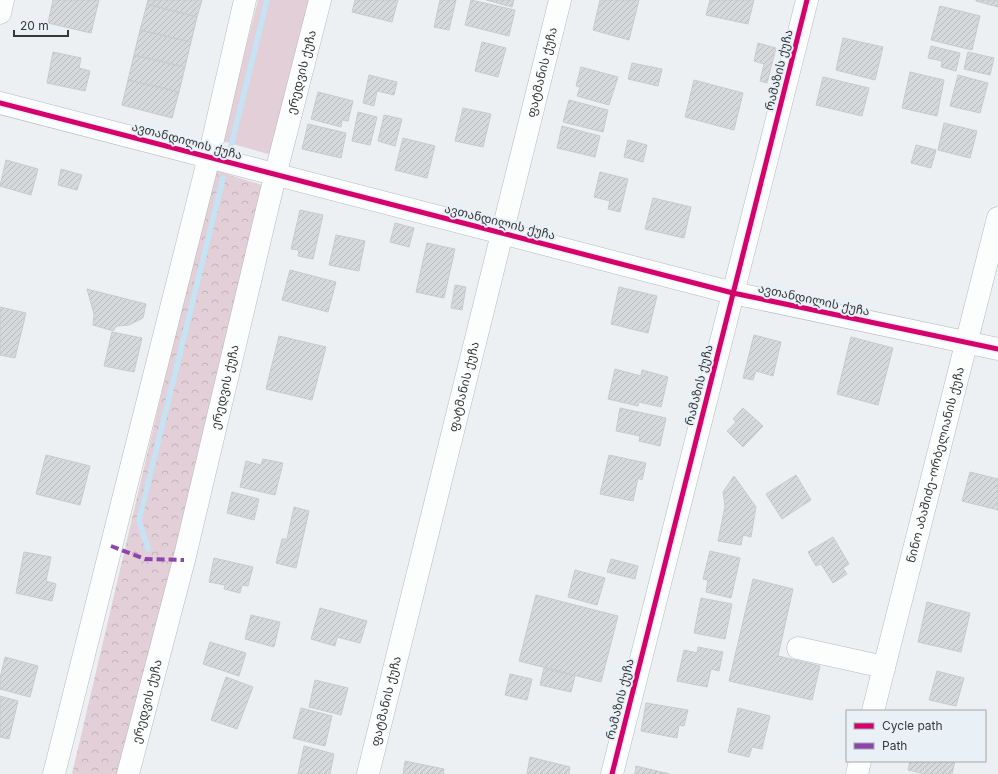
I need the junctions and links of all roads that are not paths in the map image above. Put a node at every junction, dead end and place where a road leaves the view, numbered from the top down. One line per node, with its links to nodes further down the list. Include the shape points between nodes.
1 (3, 0): 6 (street)
2 (245, 0): 8 (street)
3 (320, 0): 9 (street, ერედვის ქუჩა)
4 (560, 0): 11 (street, ფატმანის ქუჩა)
5 (807, 0): 12 (street, რამაზის ქუჩა)
6 (0, 13)
7 (0, 104): 8 (street, ავთანდილის ქუჩა)
8 (209, 157): 9 (street, ავთანდილის ქუჩა); 19 (street)
9 (276, 176): 11 (street, ავთანდილის ქუჩა); 20 (street, ერედვის ქუჩა, via 184,560)
10 (998, 218): 13 (street, ნინო აბაშიძე-ორბელიანის ქუჩა)
11 (502, 232): 12 (street, ავთანდილის ქუჩა); 21 (street, ფატმანის ქუჩა)
12 (733, 293): 13 (street, ავთანდილის ქუჩა); 22 (street, რამაზის ქუჩა)
13 (967, 343): 14 (street, ავთანდილის ქუჩა); 16 (street, ნინო აბაშიძე-ორბელიანის ქუჩა)
14 (998, 350)
15 (798, 648): 16 (street)
16 (884, 667): 17 (street, ნინო აბაშიძე-ორბელიანის ქუჩა)
17 (873, 710)
18 (860, 762): 23 (street)
19 (54, 774)
20 (128, 774)
21 (368, 774)
22 (612, 774)
23 (857, 774)

